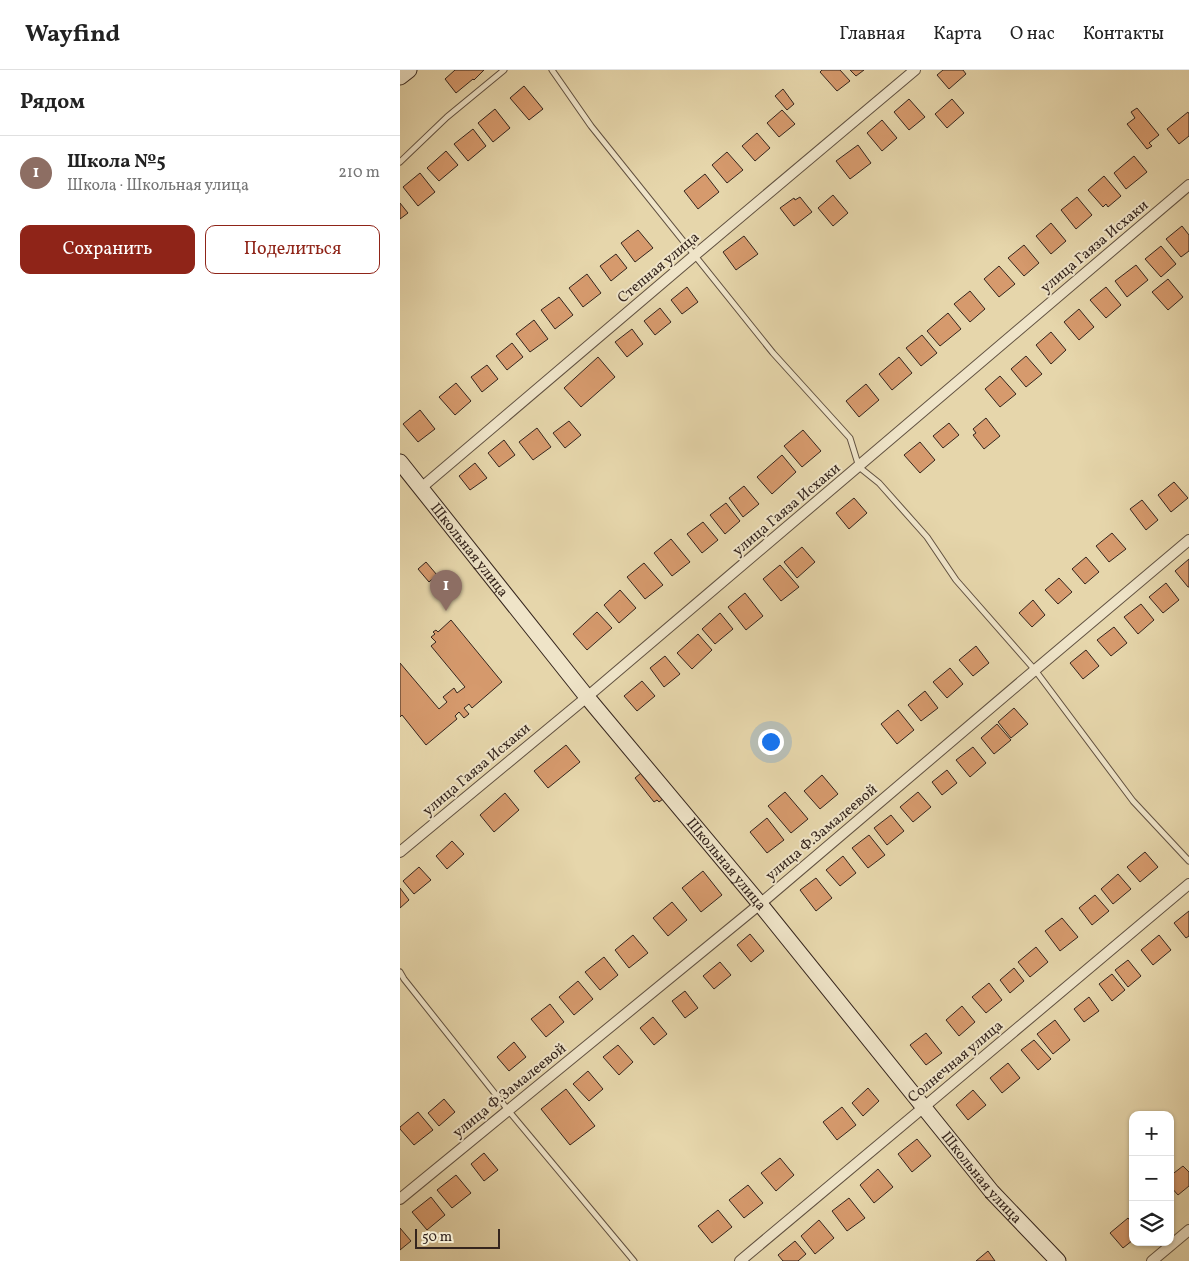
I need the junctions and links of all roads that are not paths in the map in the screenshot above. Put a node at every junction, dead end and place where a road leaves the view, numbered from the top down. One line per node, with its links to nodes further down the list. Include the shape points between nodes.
1 (409, 70): 5 (street)
2 (504, 70): 6 (lane)
3 (552, 70): 8 (lane, via 591,126)
4 (914, 70): 8 (street, Степная улица)
5 (400, 77)
6 (400, 162)
7 (1189, 185): 10 (street, улица Гаяза Исхаки)
8 (695, 255): 10 (lane, via 773,353 850,438); 11 (street, Степная улица)
9 (400, 462): 11 (street, Школьная улица)
10 (859, 467): 13 (lane, via 879,483 927,537 956,580); 14 (street, улица Гаяза Исхаки)
11 (421, 488): 14 (street, Школьная улица)
12 (1189, 540): 13 (street, улица Ф.Замалеевой)
13 (1035, 670): 16 (lane, via 1133,801); 18 (street, улица Ф.Замалеевой)
14 (587, 697): 15 (street, улица Гаяза Исхаки); 18 (street, Школьная улица)
15 (400, 852)
16 (1189, 861)
17 (1189, 884): 20 (street, Солнечная улица)
18 (760, 904): 20 (street, Школьная улица); 21 (street, улица Ф.Замалеевой)
19 (400, 972): 21 (lane)
20 (924, 1107): 25 (street, Солнечная улица); 26 (street, Школьная улица, via 992,1192)
21 (508, 1110): 22 (street, улица Ф.Замалеевой); 24 (lane)
22 (400, 1199)
23 (1189, 1230): 27 (street)
24 (634, 1261)
25 (740, 1261)
26 (1058, 1261)
27 (1152, 1261)

